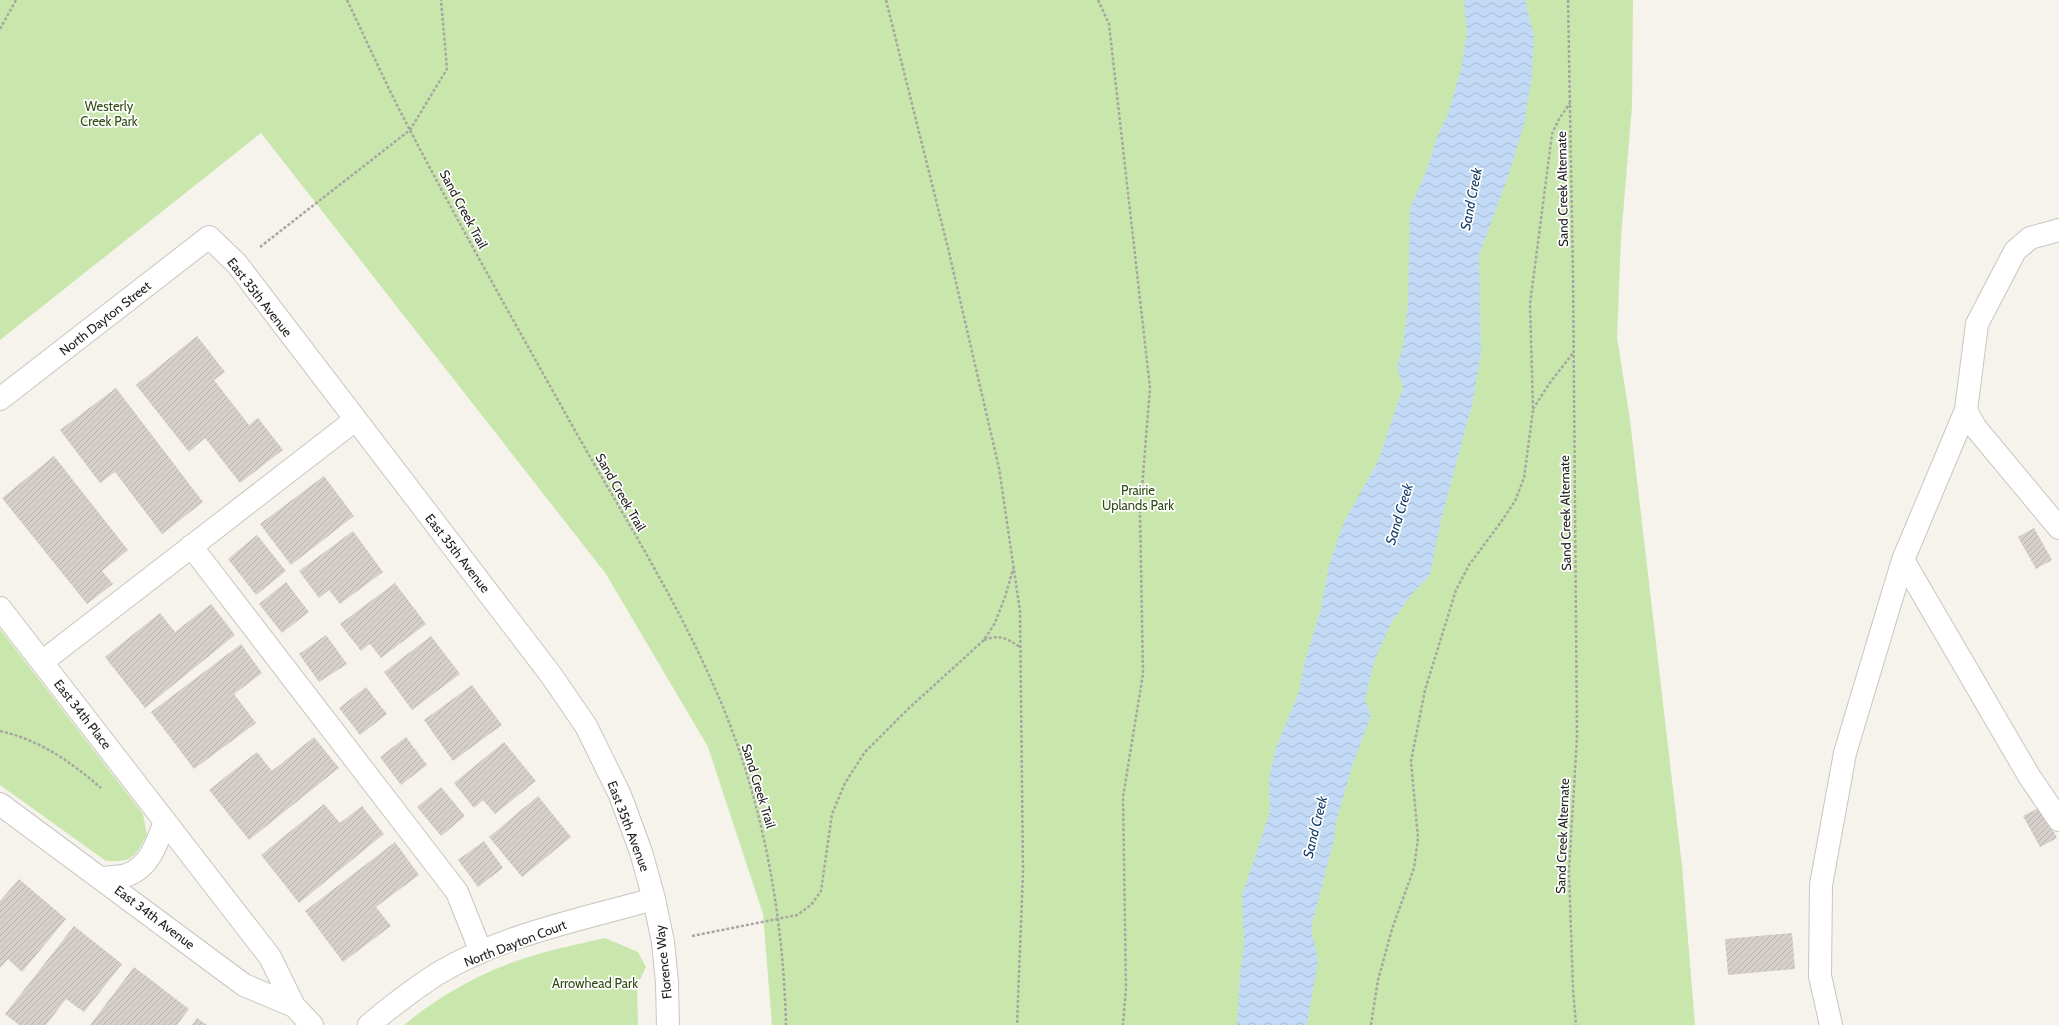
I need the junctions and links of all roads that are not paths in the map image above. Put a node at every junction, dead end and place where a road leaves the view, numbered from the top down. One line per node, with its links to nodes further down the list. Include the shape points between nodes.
1 (2059, 230): 4 (street, via 2030,238 2015,251 1980,318 1977,324)
2 (209, 238): 3 (street, North Dayton Street); 5 (street, East 35th Avenue, via 237,264)
3 (0, 399)
4 (1966, 410): 6 (street, via 1976,427); 8 (street)
5 (355, 420): 7 (street); 15 (street, East 35th Avenue, via 551,675 586,726 620,795 641,852)
6 (2059, 528)
7 (191, 546): 10 (street); 16 (street, via 457,892)
8 (1903, 560): 13 (street, via 2029,776); 21 (street, via 1845,753 1821,885 1820,976)
9 (0, 608): 10 (street, East 34th Place)
10 (42, 662): 12 (street, East 34th Place)
11 (0, 804): 14 (street, East 34th Avenue)
12 (165, 820): 14 (street, via 155,848 142,866 127,875); 17 (street, East 34th Place, via 270,957)
13 (2059, 820)
14 (102, 878): 17 (street, East 34th Avenue, via 244,985)
15 (654, 899): 16 (street, North Dayton Court, via 549,927); 20 (street, Florence Way, via 664,949)
16 (482, 952): 19 (street, North Dayton Court, via 437,974)
17 (294, 1006): 18 (street, East 34th Avenue)
18 (312, 1025)
19 (369, 1025)
20 (668, 1025)
21 (1831, 1025)

